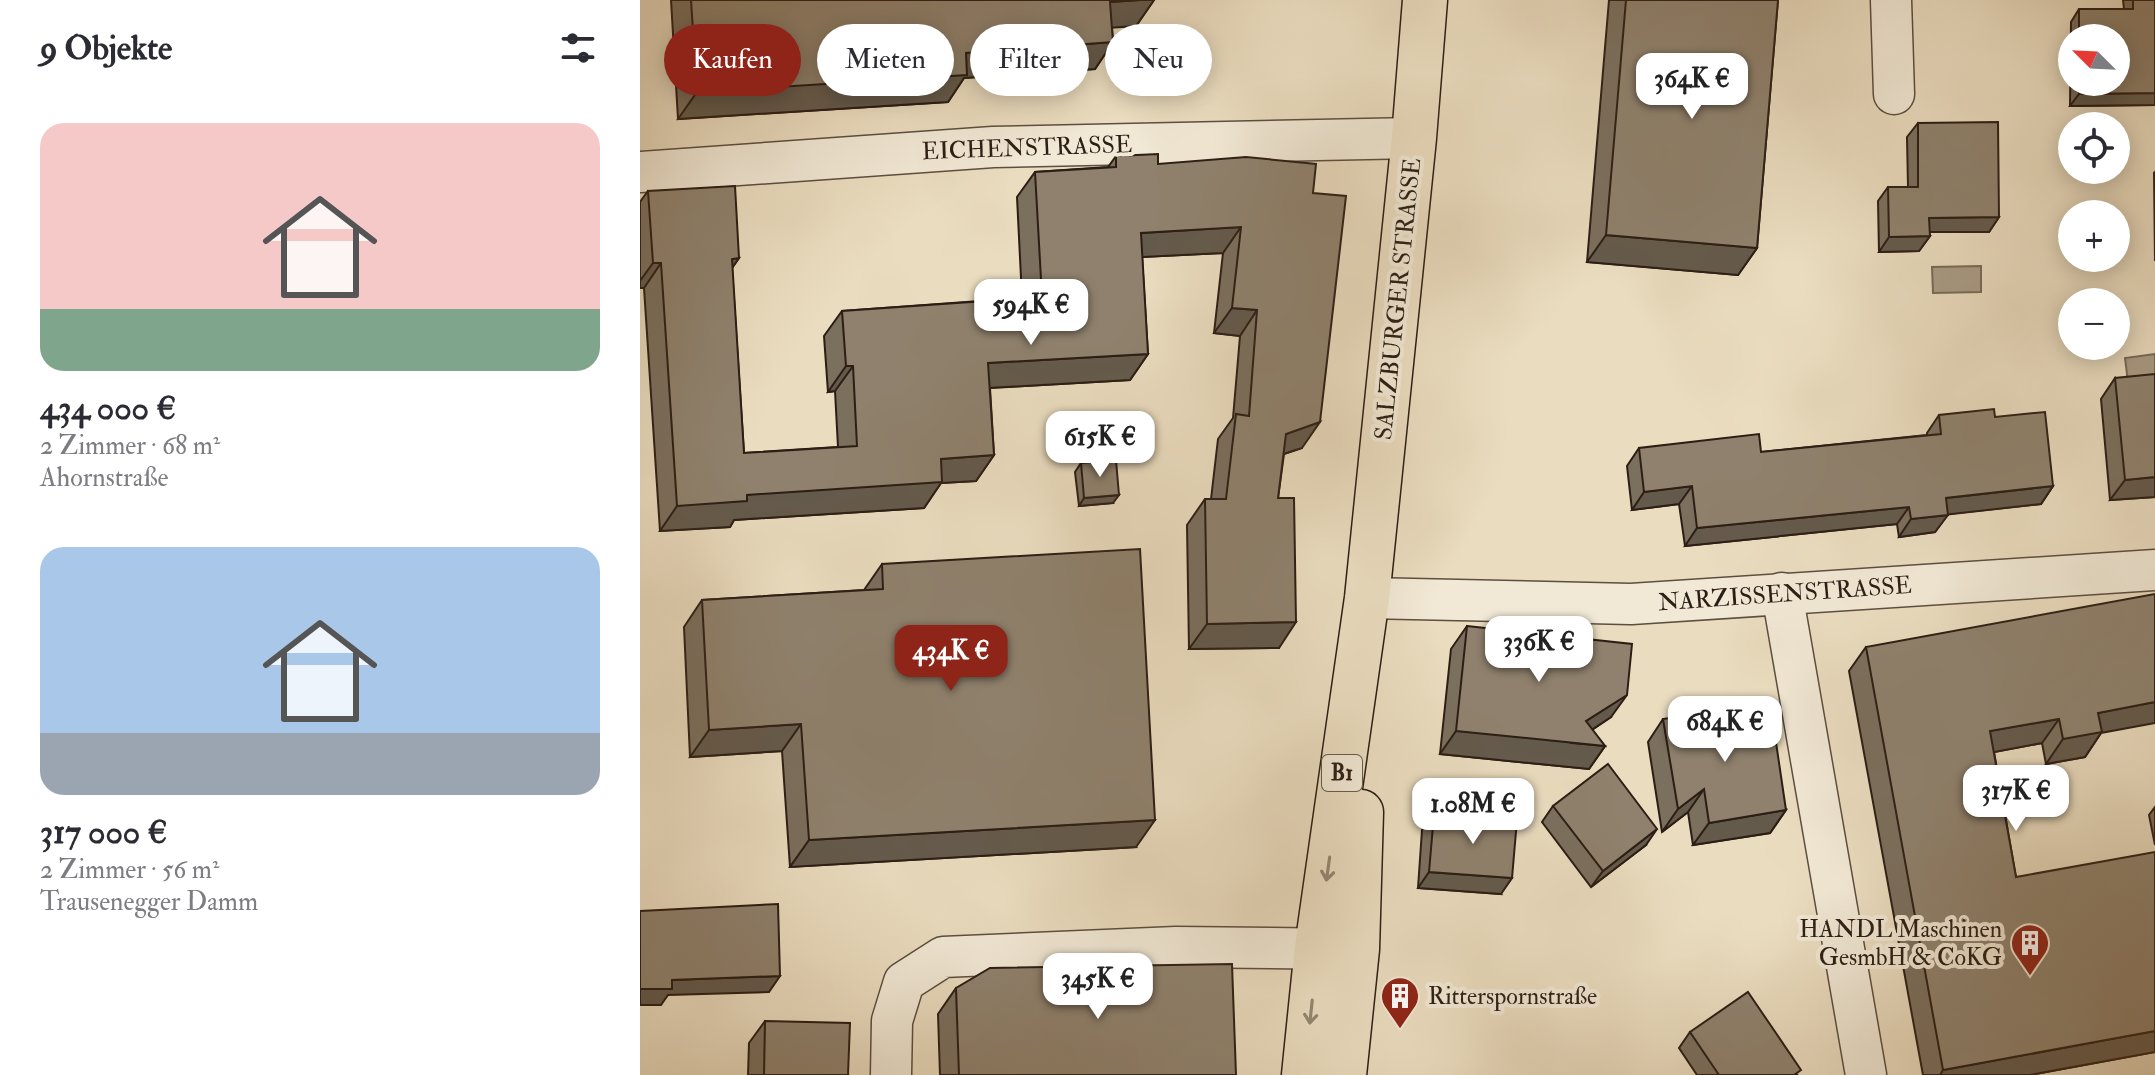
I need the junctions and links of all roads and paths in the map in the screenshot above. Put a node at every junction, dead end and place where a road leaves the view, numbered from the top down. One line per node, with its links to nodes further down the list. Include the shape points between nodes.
1 (1425, 0): 4 (main road, SALZBURGER STRASSE / B1)
2 (1891, 0): 3 (street)
3 (1894, 94)
4 (1414, 138): 5 (street, EICHENSTRASSE, via 993,147); 8 (main road, SALZBURGER STRASSE / B1)
5 (640, 172)
6 (2155, 570): 7 (street, NARZISSENSTRASSE)
7 (1782, 593): 8 (street, NARZISSENSTRASSE, via 1631,604); 13 (street)
8 (1367, 598): 9 (main road, SALZBURGER STRASSE / B1)
9 (1337, 948): 10 (street, via 1176,947 943,957 904,982 892,1021); 11 (main road, SALZBURGER STRASSE / B1, one-way to 11); 12 (main road, SALZBURGER STRASSE / B1)
10 (891, 1075)
11 (1304, 1075)
12 (1344, 1075)
13 (1866, 1075)

